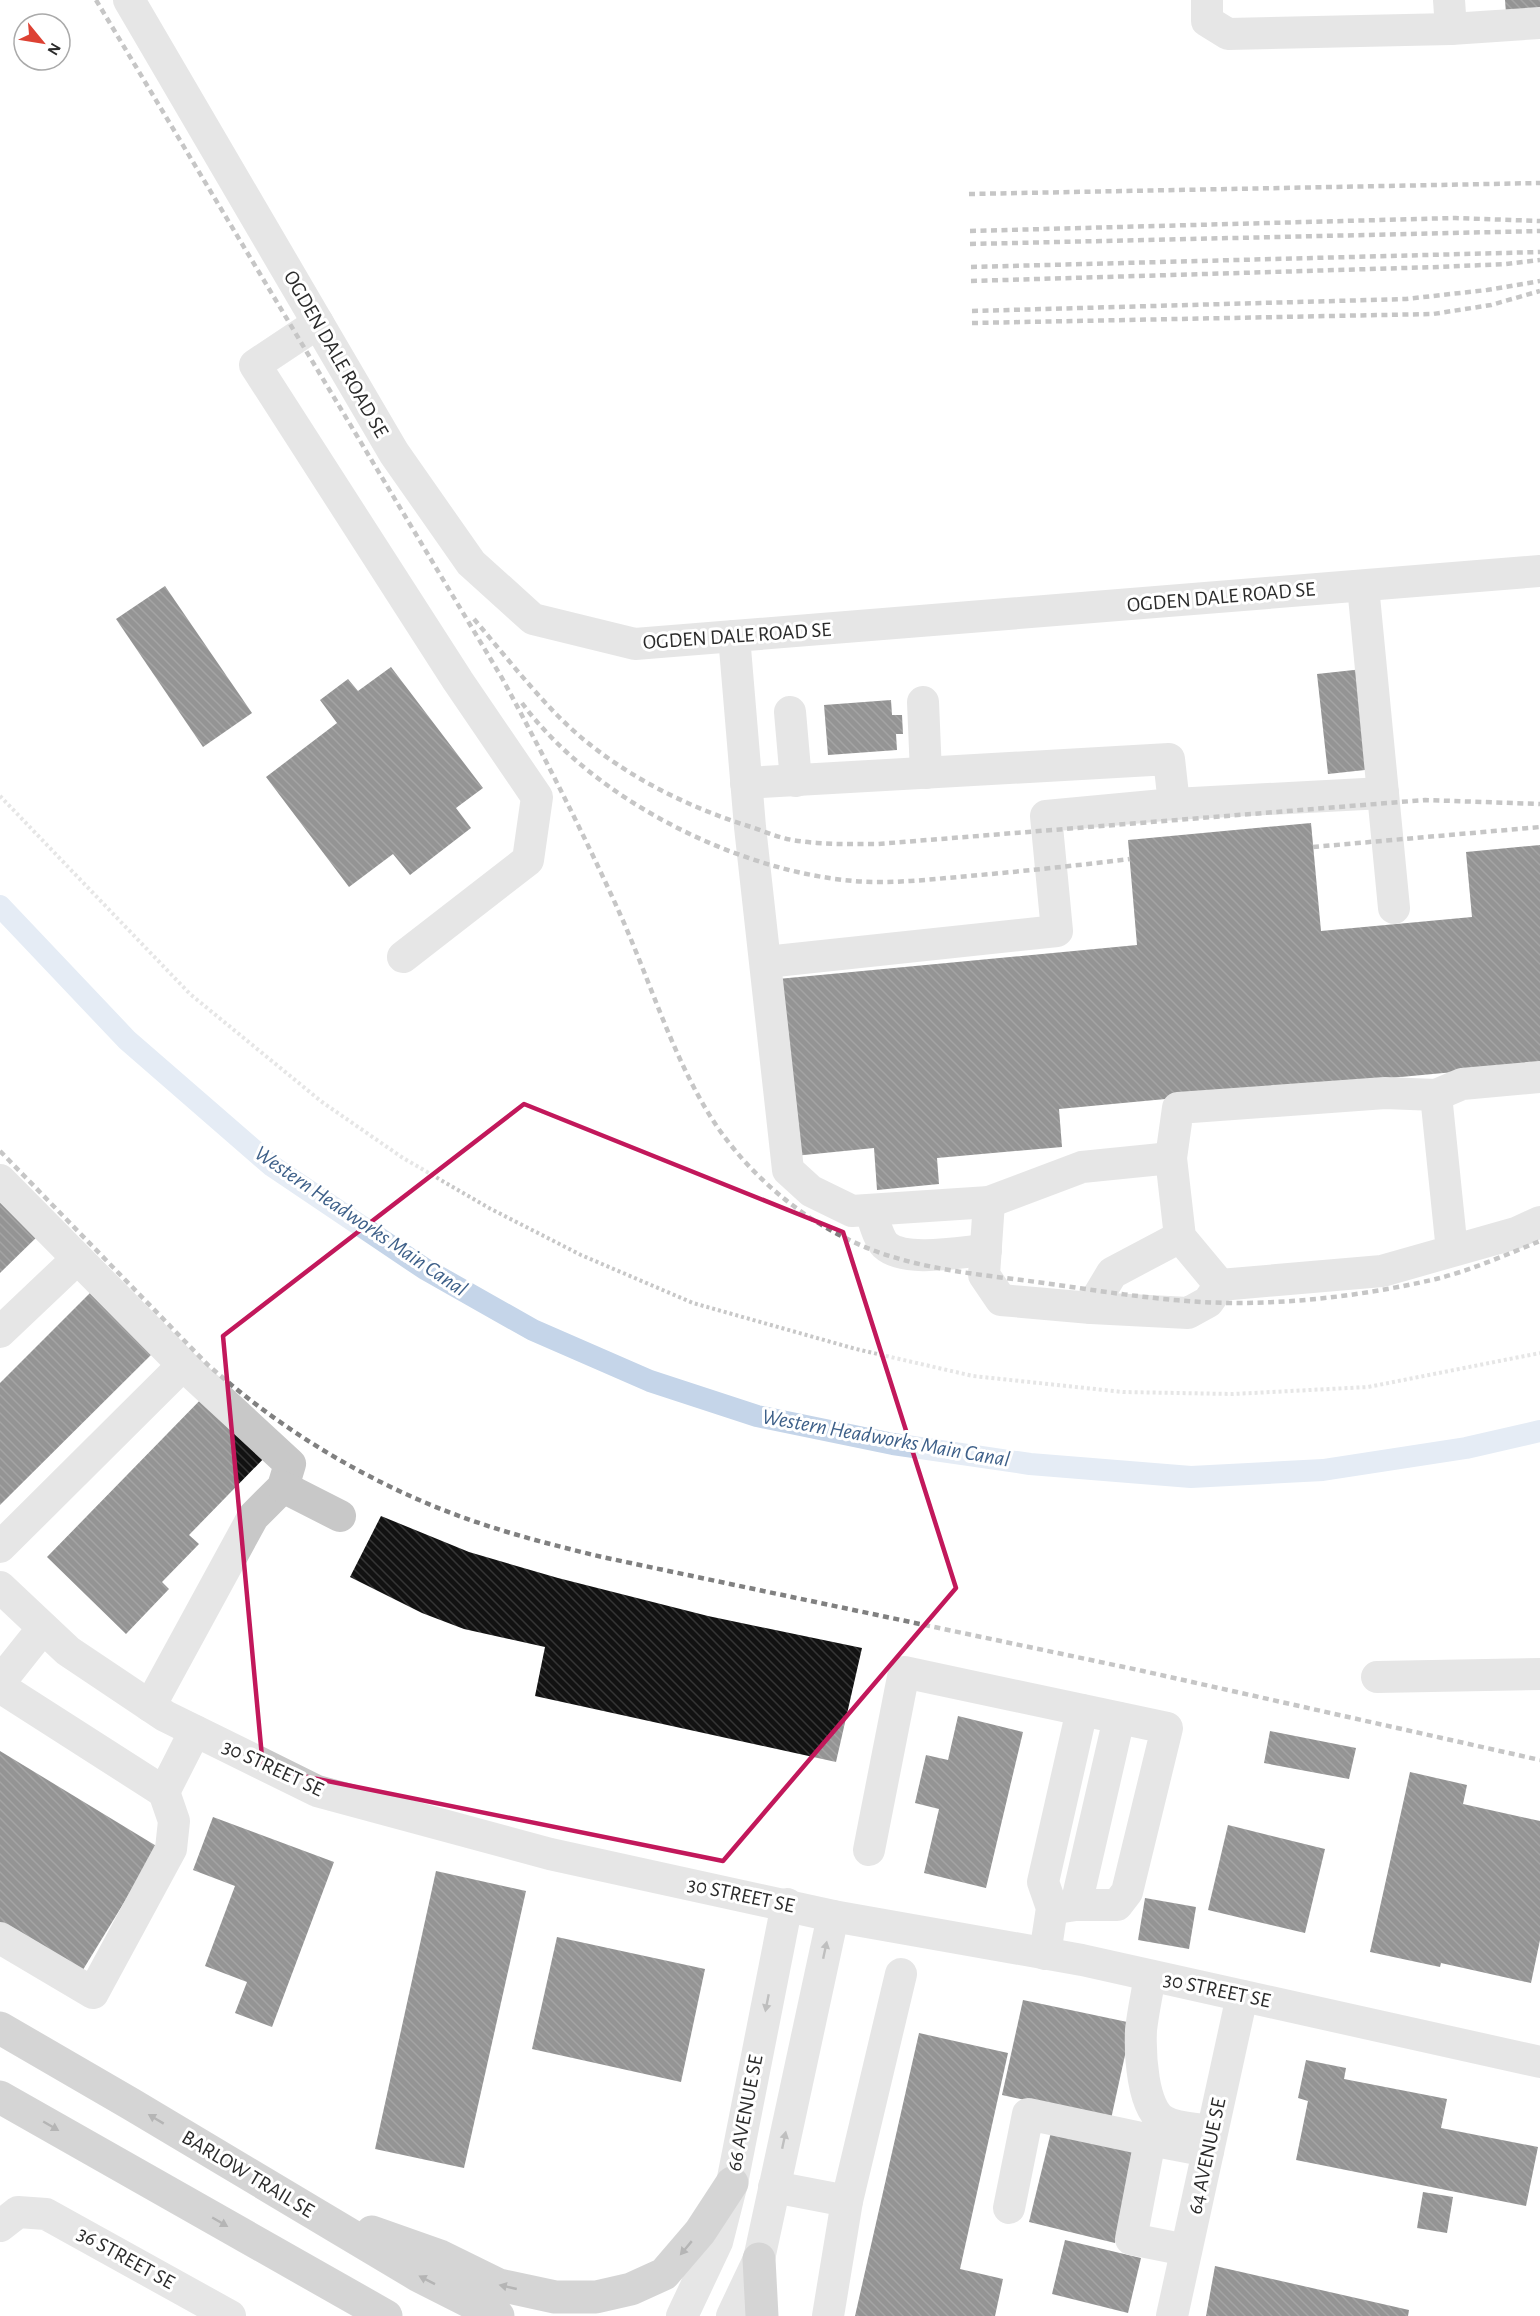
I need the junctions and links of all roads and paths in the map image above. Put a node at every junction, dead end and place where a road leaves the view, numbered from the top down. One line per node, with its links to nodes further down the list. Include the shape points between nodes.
1 (129, 0): 5 (street, OGDEN DALE ROAD SE)
2 (1207, 0): 3 (street, via 1207,21 1228,34)
3 (1450, 14): 4 (street)
4 (1540, 23)
5 (318, 323): 8 (street, OGDEN DALE ROAD SE, via 394,453 471,563 532,619 635,644); 18 (street, via 255,365 537,797 528,860)
6 (1540, 571): 7 (street, OGDEN DALE ROAD SE)
7 (1363, 586): 8 (street, OGDEN DALE ROAD SE); 14 (street)
8 (734, 636): 13 (street)
9 (923, 702): 11 (street)
10 (790, 712): 12 (street)
11 (927, 773): 12 (street); 16 (street, via 1169,759)
12 (796, 780): 13 (street)
13 (746, 783): 19 (street)
14 (1383, 793): 16 (street); 17 (street)
15 (0, 796): 34 (path, via 190,994 322,1102 403,1158 489,1208 581,1255 693,1303 856,1349 973,1376 1123,1392 1233,1394 1368,1387)
16 (1174, 804): 19 (street, via 1046,816 1057,931)
17 (1394, 908)
18 (403, 957)
19 (766, 962): 25 (street, via 788,1170 821,1196 852,1211)
20 (1540, 1077): 21 (street, via 1461,1084)
21 (1436, 1095): 22 (street, via 1385,1093 1178,1108); 29 (street)
22 (1171, 1158): 24 (street, via 1082,1167); 27 (street)
23 (0, 1180): 30 (street)
24 (990, 1202): 25 (street); 28 (street)
25 (870, 1210): 28 (street, via 884,1244 897,1252 924,1255)
26 (1540, 1222): 29 (street)
27 (1180, 1236): 31 (street); 32 (street, via 1112,1273)
28 (986, 1251): 32 (street, via 984,1275 1001,1300)
29 (1452, 1251): 31 (street, via 1382,1271)
30 (77, 1259): 33 (street); 35 (street)
31 (1220, 1285): 32 (street, via 1208,1302 1188,1313)
32 (1091, 1308)
33 (0, 1332)
34 (1540, 1353)
35 (183, 1365): 36 (street, via 290,1464); 38 (street)
36 (283, 1487): 37 (street); 45 (street, via 254,1517)
37 (340, 1516)
38 (0, 1547)
39 (0, 1587): 40 (street, 30 STREET SE)
40 (43, 1628): 43 (street); 45 (street, 30 STREET SE, via 68,1651)
41 (1540, 1674): 42 (street)
42 (1377, 1677)
43 (0, 1682)
44 (0, 1686): 49 (street)
45 (150, 1706): 48 (street, 30 STREET SE)
46 (1082, 1710): 47 (street); 50 (street, via 904,1672); 52 (street, via 1043,1882)
47 (1119, 1718): 52 (street); 52 (street, via 1167,1728 1127,1892 1117,1905)
48 (195, 1731): 49 (street); 51 (street, 30 STREET SE, via 317,1791 550,1854)
49 (164, 1791): 54 (street, via 174,1821 171,1849 93,1994)
50 (869, 1850)
51 (787, 1904): 53 (street, 30 STREET SE); 64 (street, 66 AVENUE SE, one-way to 64)
52 (1064, 1907): 55 (street)
53 (833, 1916): 55 (street, 30 STREET SE); 65 (street, 66 AVENUE SE, one-way to 53)
54 (0, 1938)
55 (1045, 1954): 57 (street, 30 STREET SE)
56 (901, 1974): 66 (street)
57 (1150, 1976): 58 (street, 30 STREET SE); 63 (street, via 1141,2040 1150,2101 1166,2122)
58 (1242, 1996): 60 (street, 30 STREET SE); 63 (street, 64 AVENUE SE)
59 (0, 2028): 68 (main road, BARLOW TRAIL SE, one-way to 59)
60 (1540, 2062)
61 (0, 2097): 72 (main road, one-way to 72)
62 (1150, 2140): 63 (street); 67 (street, via 1028,2114); 70 (street, via 1131,2239)
63 (1210, 2141): 70 (street, 64 AVENUE SE)
64 (732, 2183): 68 (main road, one-way to 68, via 700,2232 664,2274 631,2289 596,2297 555,2297 499,2285 440,2256); 75 (street, 66 AVENUE SE, via 717,2242)
65 (774, 2187): 66 (street); 71 (street, 66 AVENUE SE)
66 (847, 2202): 78 (street)
67 (1009, 2208)
68 (314, 2214): 74 (main road, BARLOW TRAIL SE, one-way to 68, via 418,2276)
69 (9, 2219): 73 (street, 36 STREET SE, via 46,2214)
70 (1186, 2250): 79 (street, 64 AVENUE SE)
71 (759, 2259): 76 (street, 66 AVENUE SE); 77 (main road)
72 (382, 2312)
73 (230, 2316)
74 (498, 2316)
75 (682, 2316)
76 (732, 2316)
77 (762, 2316)
78 (828, 2316)
79 (1172, 2316)

